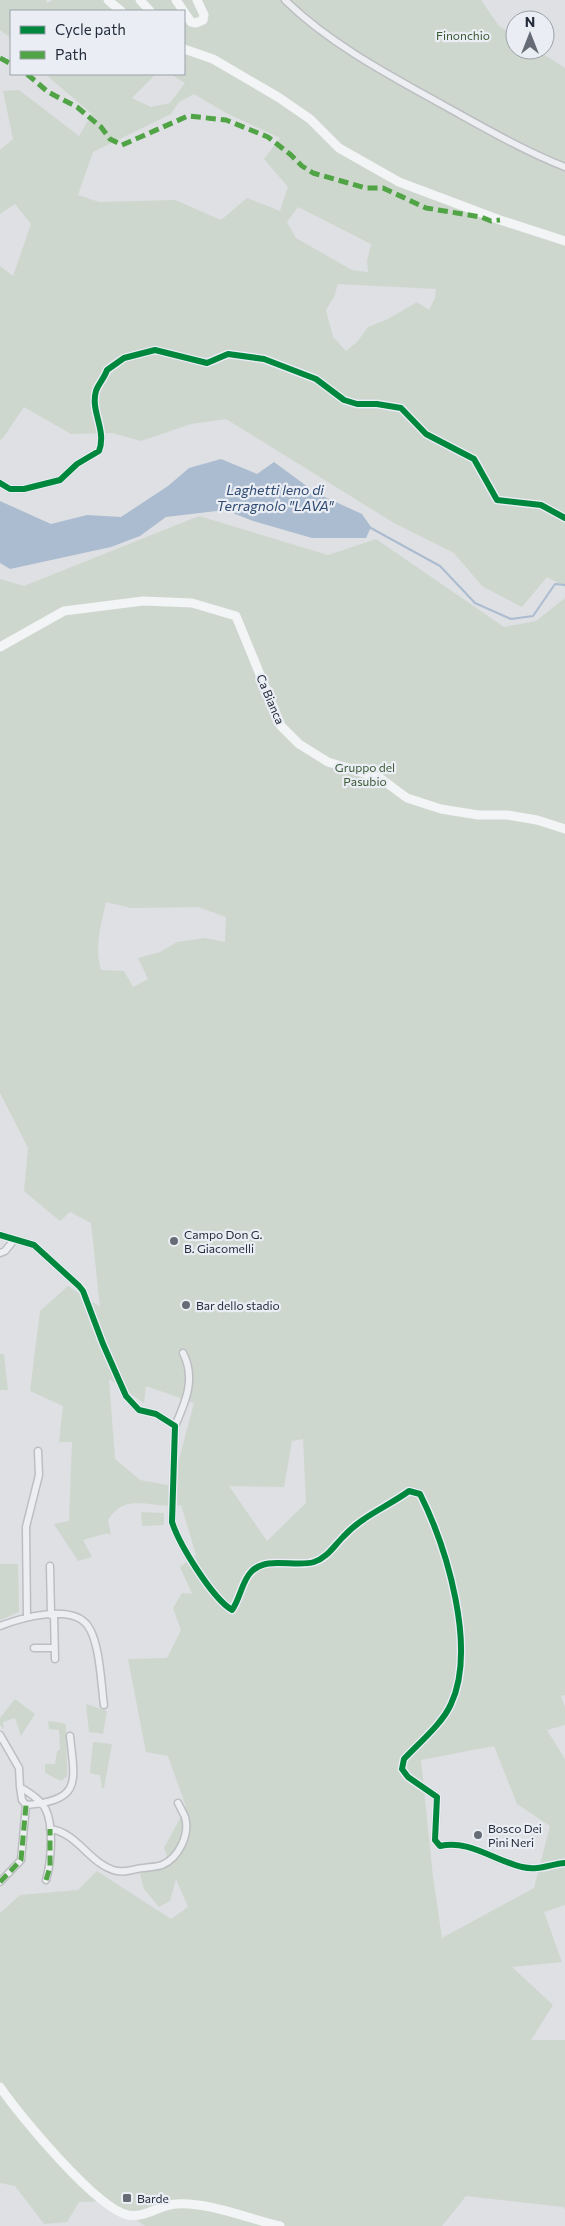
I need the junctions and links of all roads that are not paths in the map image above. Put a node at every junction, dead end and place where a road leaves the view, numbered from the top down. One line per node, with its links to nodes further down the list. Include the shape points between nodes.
1 (108, 0): 5 (street)
2 (140, 0): 6 (street)
3 (197, 0): 7 (street, via 204,15 202,20 191,22)
4 (285, 0): 9 (street, via 336,40 390,75 531,153)
5 (120, 10)
6 (149, 10)
7 (185, 13)
8 (185, 49): 10 (street, via 213,59 278,97 310,119 339,148 399,182)
9 (565, 167)
10 (565, 241)
11 (0, 483): 12 (street, via 10,489 24,489 60,480 77,464 99,451 102,428 96,412 96,391 107,370 124,358 155,350 207,363 228,354 264,359 316,379 344,400 401,408 426,434 474,459 497,500 541,505)
12 (565, 518)
13 (0, 647): 14 (street, Ca Bianca, via 64,611 143,601 192,603 236,616 281,726 299,744 328,762 380,778 407,798 441,809 478,815 507,814)
14 (565, 829)
15 (0, 1235): 16 (street)
16 (14, 1240): 17 (street); 19 (street, via 34,1244 79,1286 126,1396 139,1410 156,1414)
17 (0, 1253)
18 (184, 1353): 19 (street, via 191,1375)
19 (175, 1426): 36 (street, via 172,1522 176,1536 210,1587 232,1610 250,1573 256,1568 273,1563 314,1562 327,1555 361,1519 409,1491 420,1494 431,1516 456,1598 461,1633 458,1688 450,1706 404,1759 402,1769 437,1797 435,1840 440,1846 453,1842 523,1868 547,1868)
20 (38, 1451): 23 (street, via 39,1475 26,1527)
21 (50, 1566): 22 (street)
22 (53, 1615): 23 (street); 26 (street); 28 (street, via 76,1617 89,1626 95,1640)
23 (27, 1616): 24 (street)
24 (0, 1626)
25 (34, 1648): 26 (street)
26 (54, 1648): 27 (street)
27 (56, 1659)
28 (104, 1705)
29 (0, 1735): 31 (street, via 19,1768)
30 (70, 1736): 33 (street, via 74,1778 71,1788 62,1798)
31 (20, 1787): 33 (street); 34 (street)
32 (178, 1803): 35 (street, via 185,1818 184,1839 175,1855 165,1864 155,1867 121,1872 112,1870 67,1835)
33 (41, 1804): 34 (street); 35 (street)
34 (26, 1805): 38 (street, via 21,1860)
35 (50, 1829): 37 (street, via 50,1867)
36 (565, 1863)
37 (46, 1880)
38 (0, 1882)
39 (0, 2087): 40 (street, via 65,2166 117,2211 145,2215 174,2204 193,2204)
40 (280, 2226)

